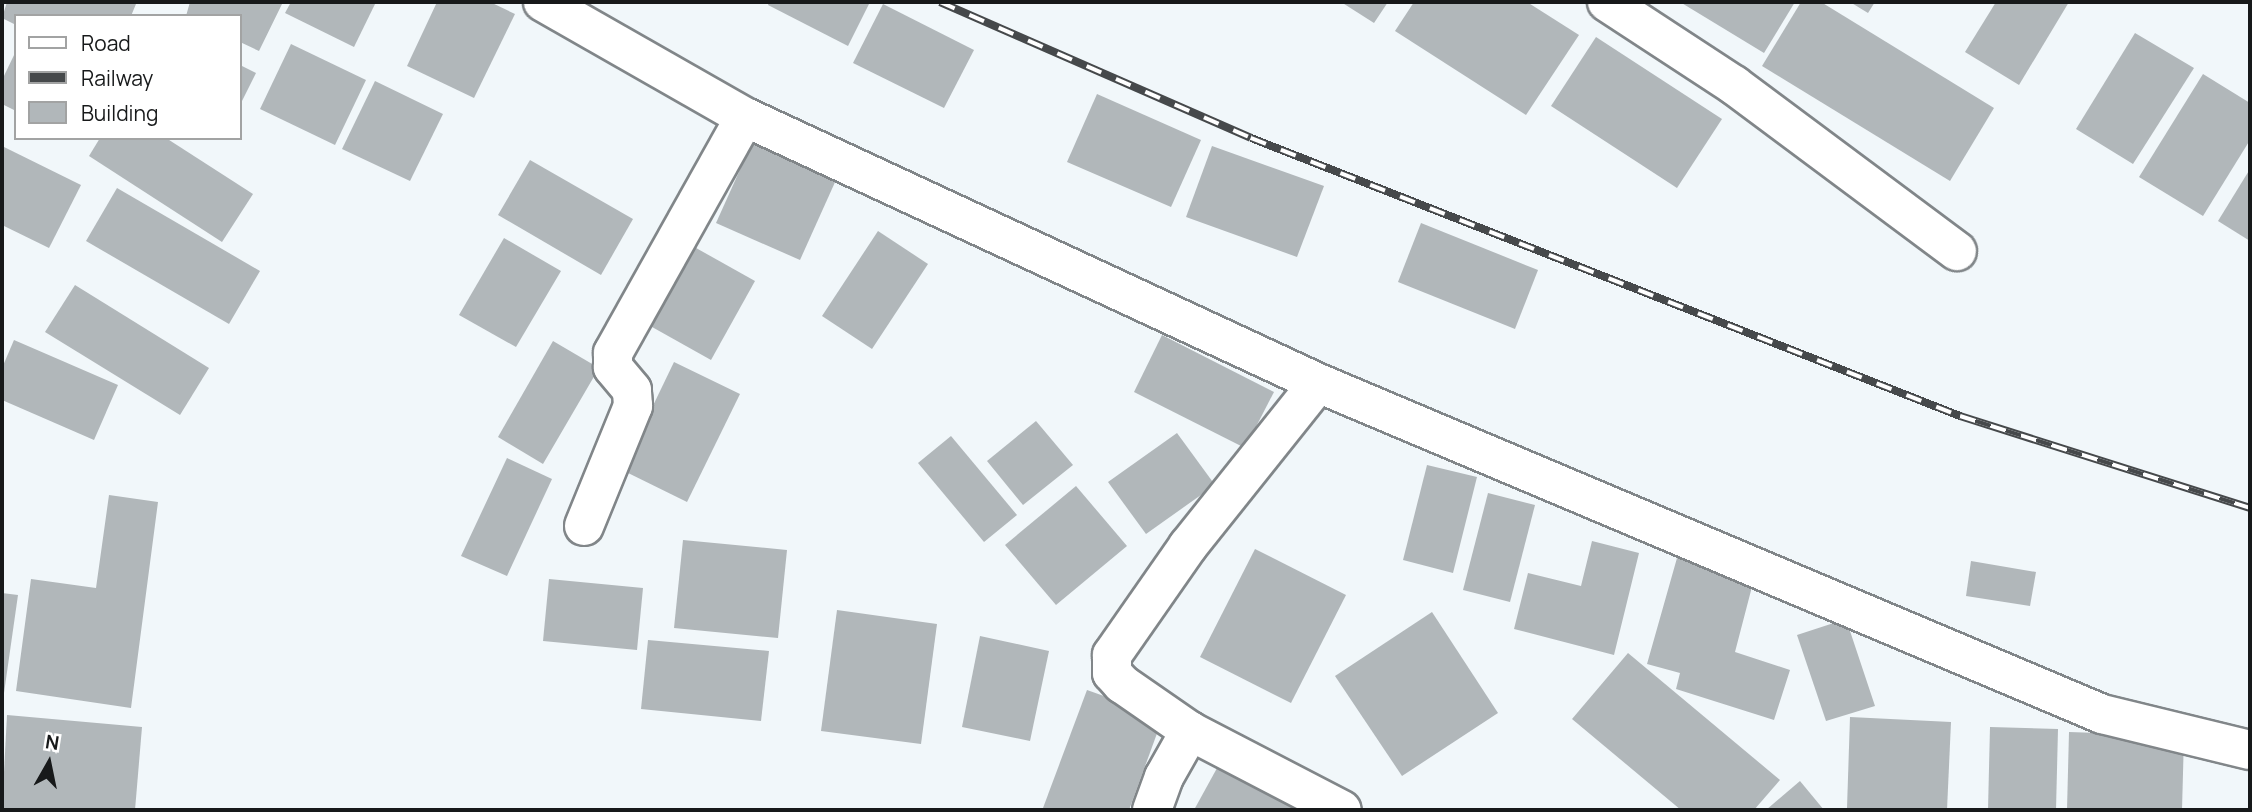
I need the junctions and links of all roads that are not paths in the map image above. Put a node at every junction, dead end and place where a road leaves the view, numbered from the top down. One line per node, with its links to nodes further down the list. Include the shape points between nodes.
1 (543, 2): 3 (street)
2 (1607, 2): 4 (street, via 1734,85)
3 (745, 117): 5 (street); 6 (street, via 613,353 613,367 632,390 633,406)
4 (1957, 251)
5 (1318, 383): 7 (street, via 1188,546 1112,655 1112,673 1122,684); 8 (street, via 2102,714)
6 (584, 526)
7 (1190, 731): 9 (street); 10 (street)
8 (2250, 750)
9 (1152, 810)
10 (1342, 810)

